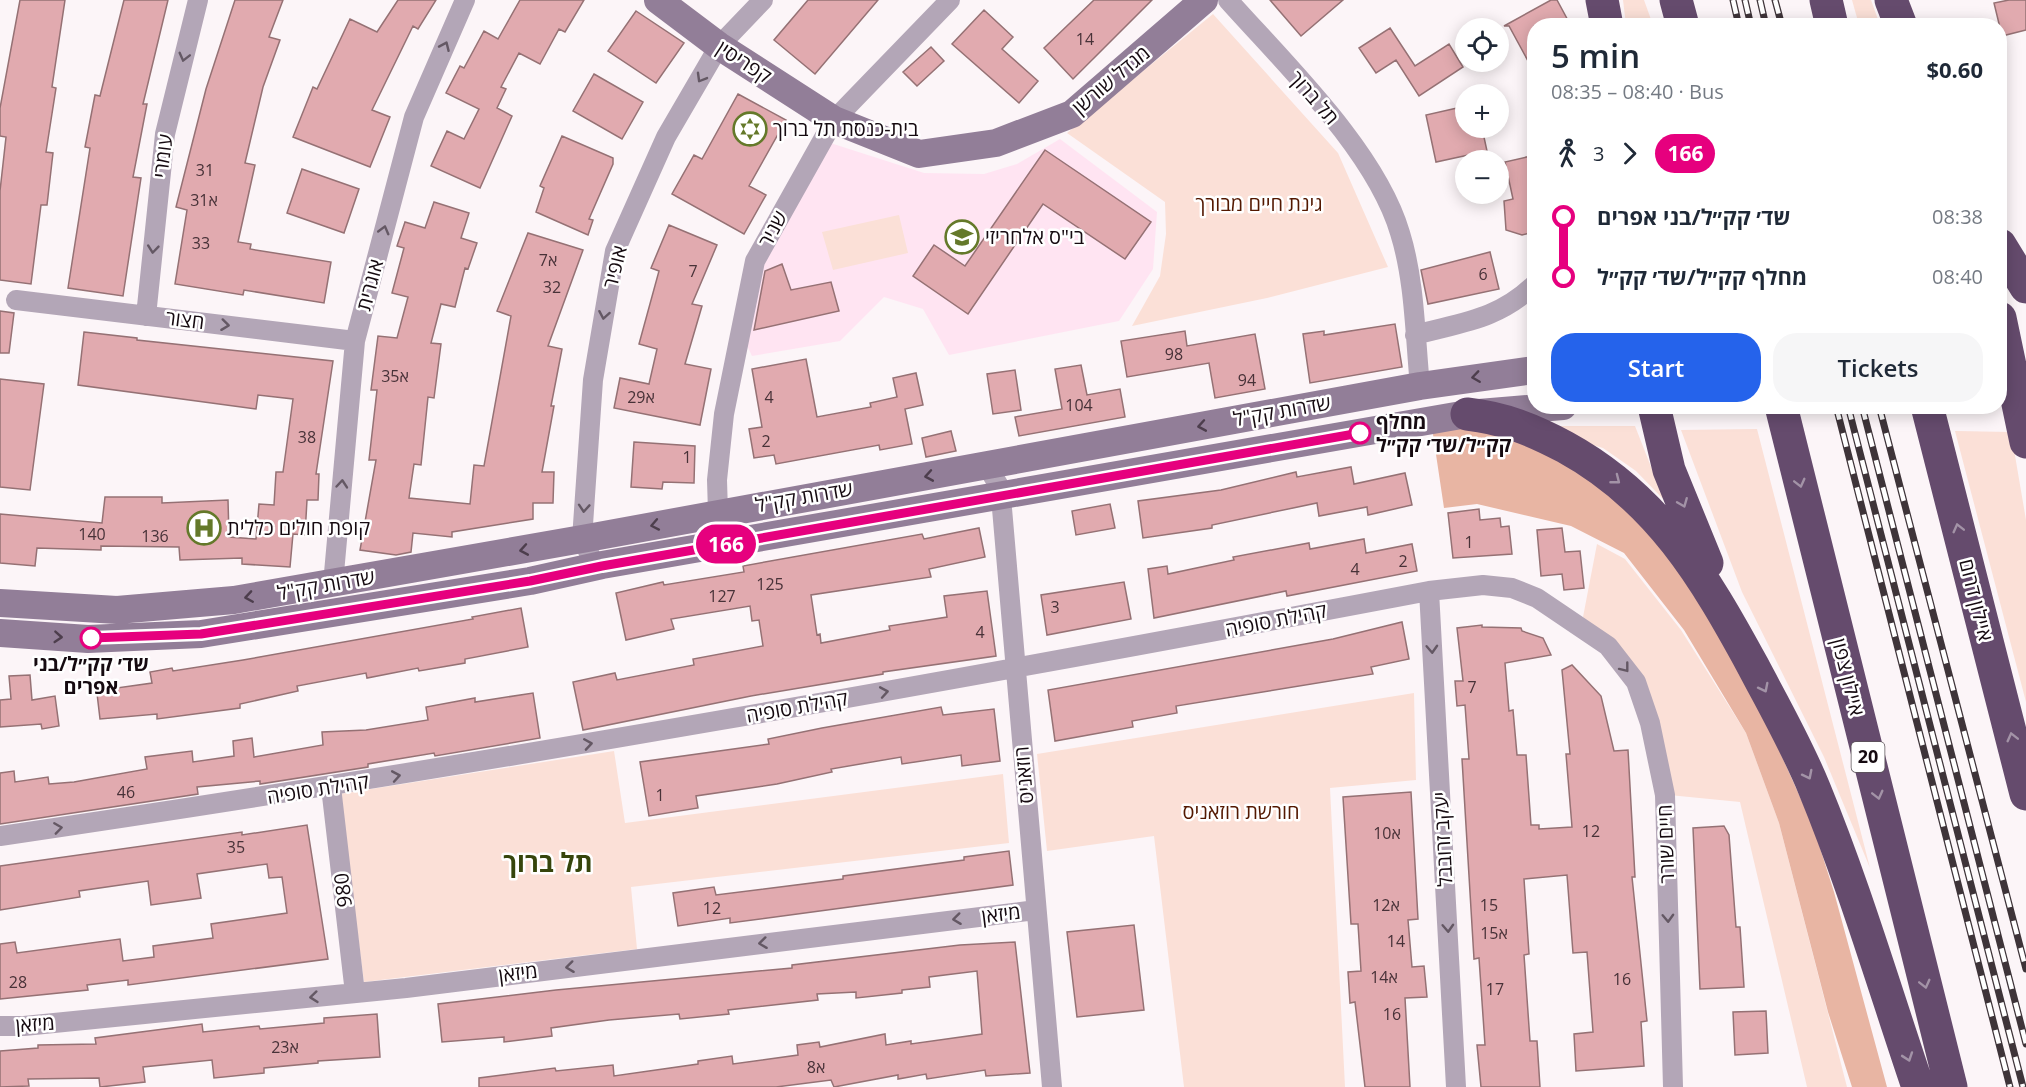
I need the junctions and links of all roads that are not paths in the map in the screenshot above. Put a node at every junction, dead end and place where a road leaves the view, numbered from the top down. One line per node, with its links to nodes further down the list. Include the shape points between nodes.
1 (198, 0): 22 (street, עומרי, one-way to 22, via 165,134)
2 (465, 0): 24 (street, אוגרית, one-way to 2, via 414,117)
3 (658, 0): 16 (main road, קפריסין)
4 (763, 0): 16 (street, אופיר)
5 (950, 0): 17 (street, שניר)
6 (1204, 0): 17 (main road, מגדל שורשן, via 1072,114 996,143 919,154)
7 (1228, 0): 23 (street, תל ברוך, via 1347,135 1389,204 1408,266)
8 (1602, 0): 12 (highway)
9 (1676, 0): 13 (highway)
10 (1826, 0): 14 (highway)
11 (1891, 0): 15 (highway)
12 (1605, 18)
13 (1681, 18)
14 (1830, 18)
15 (1898, 18)
16 (719, 46): 17 (main road, קפריסין); 39 (street, אופיר, one-way to 39, via 666,137 615,251 593,380)
17 (834, 120): 38 (street, שניר, via 755,261 724,414)
18 (2007, 256): 19 (highway)
19 (2026, 287)
20 (1527, 292): 23 (street, via 1489,316)
21 (16, 300): 22 (street, חצור)
22 (146, 316): 24 (street, חצור, one-way to 24)
23 (1415, 335): 28 (street, תל ברוך)
24 (355, 341): 41 (street, אוגרית, one-way to 24)
25 (2007, 342): 26 (highway)
26 (2012, 360): 29 (highway)
27 (1527, 371): 28 (main road, שדרות קק"ל, one-way to 28)
28 (1420, 386): 36 (main road, שדרות קק"ל, one-way to 36)
29 (2015, 405): 35 (highway)
30 (1527, 409): 31 (main road, שדרות קק"ל)
31 (1467, 414): 37 (main road, שדרות קק"ל); 46 (highway, one-way to 46, via 1501,419 1537,432 1621,483 1670,532 1702,575)
32 (1656, 414): 46 (highway, one-way to 46, via 1669,470)
33 (1783, 414): 58 (highway, איילון צפון / 20, one-way to 58)
34 (1929, 414): 49 (highway, איילון דרום, one-way to 34)
35 (2026, 441)
36 (987, 466): 37 (street, רוזאניס); 38 (main road, שדרות קק"ל, one-way to 38)
37 (1001, 497): 40 (main road, שדרות קק"ל); 47 (street, רוזאניס)
38 (718, 513): 39 (main road, שדרות קק"ל, one-way to 39)
39 (582, 539): 40 (street, via 592,559); 41 (main road, שדרות קק"ל, one-way to 41)
40 (602, 566): 45 (main road, שדרות קק"ל, one-way to 40, via 88,639 201,634)
41 (333, 584): 43 (main road, שדרות קק"ל, one-way to 43, via 234,600 117,610)
42 (1429, 591): 44 (street, קהילת סופיה, via 1482,585 1512,588 1537,598); 47 (street, קהילת סופיה); 55 (street, יעקב זרובבל, one-way to 55)
43 (0, 603)
44 (1584, 628): 56 (street, חיים שורר, one-way to 56, via 1608,646 1636,682 1650,723 1665,795)
45 (0, 633)
46 (1740, 642): 57 (highway, one-way to 57, via 1813,786)
47 (1014, 669): 48 (street, קהילת סופיה, one-way to 47); 51 (street, רוזאניס)
48 (331, 787): 50 (street, קהילת סופיה, one-way to 48); 52 (street, 980)
49 (2026, 794)
50 (0, 836)
51 (1036, 910): 52 (street, מיזאן, one-way to 52); 54 (street, רוזאניס)
52 (355, 993): 53 (street, מיזאן, one-way to 53)
53 (0, 1026)
54 (1052, 1087)
55 (1456, 1087)
56 (1673, 1087)
57 (1918, 1087)
58 (1951, 1087)

